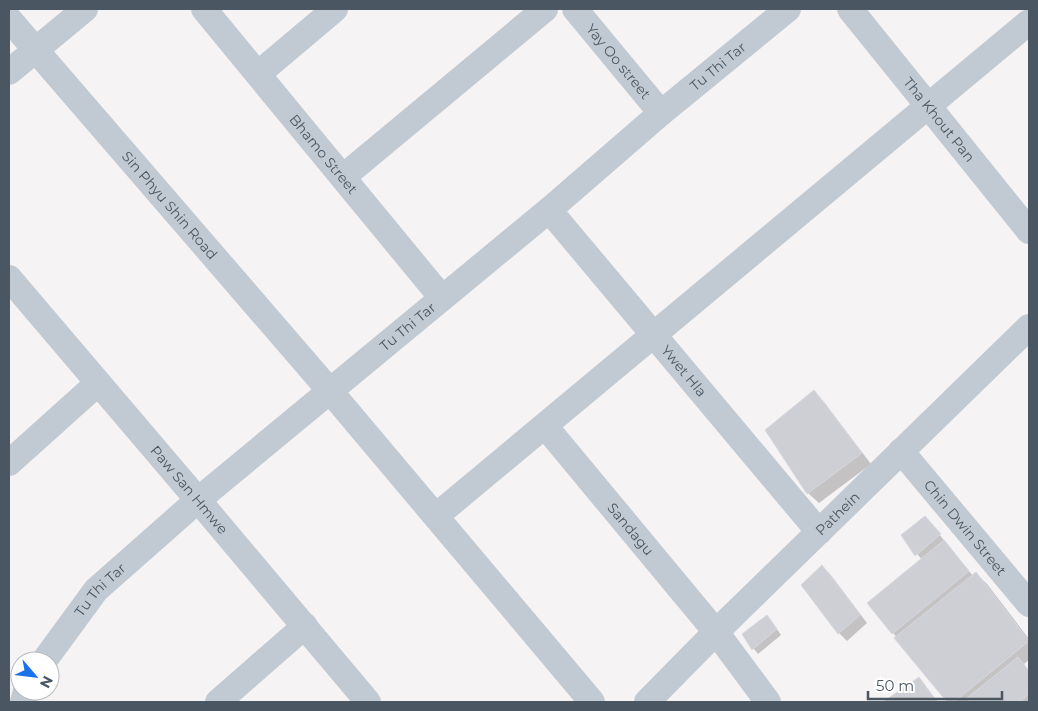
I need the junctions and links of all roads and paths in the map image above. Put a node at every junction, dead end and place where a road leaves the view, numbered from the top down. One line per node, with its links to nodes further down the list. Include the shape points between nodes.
1 (85, 9): 10 (street)
2 (204, 9): 12 (street, Bhamo Street)
3 (334, 9): 12 (street)
4 (545, 9): 15 (street)
5 (575, 9): 14 (street, Yay Oo street)
6 (788, 9): 14 (street, Tu Thi Tar)
7 (850, 9): 13 (street, Tha Khout Pan)
8 (9, 20): 10 (street, Sin Phyu Shin Road)
9 (1029, 22): 13 (street)
10 (35, 50): 11 (street); 23 (street, Sin Phyu Shin Road)
11 (9, 72)
12 (258, 74): 15 (street, Bhamo Street)
13 (929, 106): 17 (street, Tha Khout Pan); 21 (street)
14 (661, 113): 16 (street, Tu Thi Tar)
15 (343, 177): 19 (street, Bhamo Street)
16 (549, 210): 19 (street, Tu Thi Tar); 21 (street, Ywet Hla)
17 (1029, 231)
18 (9, 278): 22 (street, Paw San Hmwe)
19 (442, 298): 23 (street, Tu Thi Tar)
20 (1029, 327): 25 (street, Pathein)
21 (654, 335): 24 (street); 29 (street, Ywet Hla)
22 (98, 383): 26 (street); 27 (street, Paw San Hmwe)
23 (330, 391): 27 (street, Tu Thi Tar); 28 (street, Sin Phyu Shin Road)
24 (545, 426): 28 (street); 32 (street, Sandagu)
25 (901, 451): 29 (street, Pathein); 30 (street, Chin Dwin Street)
26 (9, 463)
27 (198, 500): 31 (street, Paw San Hmwe); 33 (street, Tu Thi Tar, via 96,590)
28 (436, 516): 36 (street, Sin Phyu Shin Road)
29 (819, 532): 32 (street, Pathein)
30 (1029, 604)
31 (305, 626): 34 (street); 35 (street, Paw San Hmwe)
32 (716, 632): 37 (street, Pathein); 38 (street, Sandagu)
33 (51, 651)
34 (218, 702)
35 (368, 702)
36 (592, 702)
37 (646, 702)
38 (768, 702)

